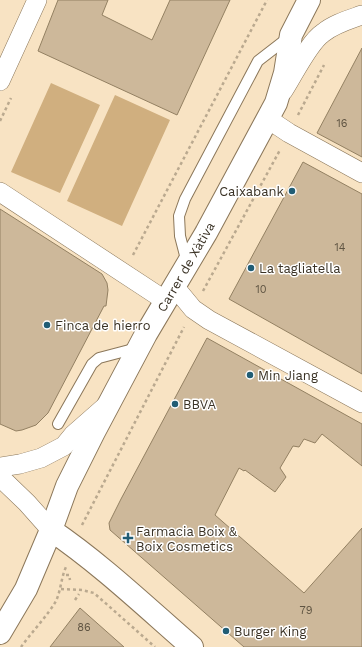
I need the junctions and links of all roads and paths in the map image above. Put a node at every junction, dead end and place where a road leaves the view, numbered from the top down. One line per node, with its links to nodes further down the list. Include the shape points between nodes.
1 (37, 0): 6 (street)
2 (267, 0): 12 (path)
3 (309, 0): 5 (main road, Carrer de Xàtiva)
4 (362, 15): 7 (street, via 322,33)
5 (291, 35): 7 (main road, Carrer de Xàtiva); 11 (lane, via 258,61 185,199 179,216 180,236)
6 (0, 81)
7 (279, 96): 8 (main road, Carrer de Xàtiva)
8 (268, 119): 9 (street); 11 (main road, Carrer de Xàtiva)
9 (362, 173)
10 (0, 192): 12 (street)
11 (188, 265): 13 (main road, Carrer de Xàtiva)
12 (124, 273): 13 (street)
13 (170, 293): 14 (main road, Carrer de Xàtiva); 16 (street, via 209,320)
14 (139, 348): 15 (main road, Carrer de Xàtiva); 17 (lane, via 99,358 92,364)
15 (111, 401): 18 (street, via 64,446 41,458); 20 (main road, Carrer de Xàtiva, via 67,486)
16 (362, 403)
17 (58, 424)
18 (0, 467)
19 (0, 476): 20 (street)
20 (51, 530): 25 (main road, Carrer de Xàtiva, via 26,589); 28 (main road, via 97,564)
21 (66, 575): 22 (path, via 70,575)
22 (70, 580)
23 (79, 594): 24 (path)
24 (75, 600)
25 (0, 633)
26 (21, 647): 27 (path, via 55,602 61,589 94,593)
27 (155, 647)
28 (192, 647)

